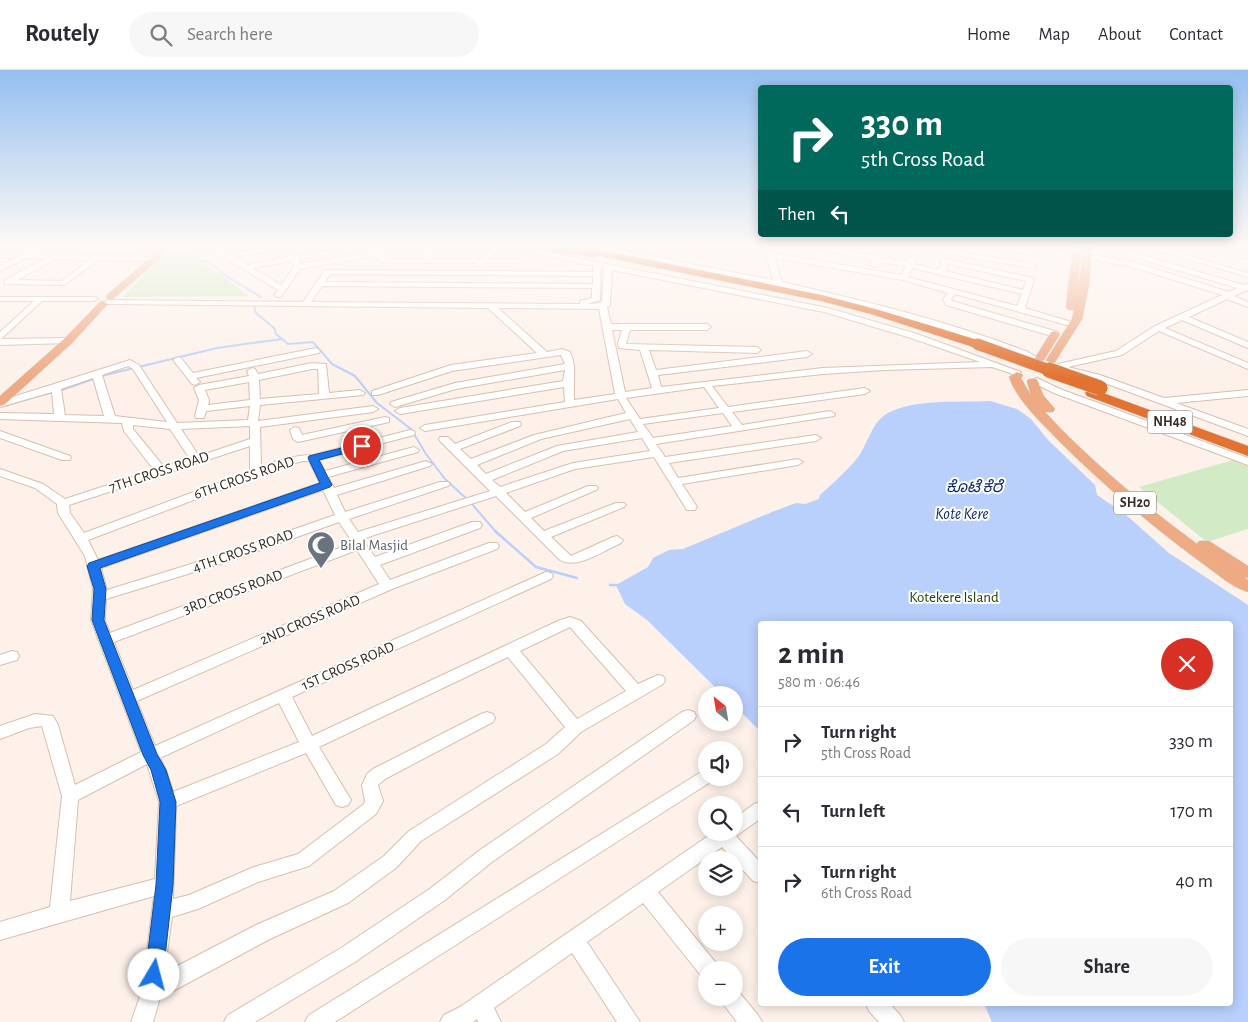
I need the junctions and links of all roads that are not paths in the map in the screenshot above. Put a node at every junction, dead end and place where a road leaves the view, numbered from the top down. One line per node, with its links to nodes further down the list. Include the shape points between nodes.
1 (54, 291): 23 (street)
2 (111, 291): 24 (main road)
3 (114, 291): 24 (main road)
4 (281, 291): 21 (street)
5 (314, 291): 26 (street)
6 (597, 291): 26 (street, via 596,300 587,303)
7 (607, 291): 30 (street, via 606,305)
8 (737, 291): 19 (street)
9 (746, 291): 19 (highway)
10 (765, 291): 46 (highway, NH48, via 842,308)
11 (790, 291): 31 (highway, NH48)
12 (814, 291): 28 (street)
13 (1016, 291): 18 (street)
14 (1077, 291): 35 (main road)
15 (1215, 291): 20 (street)
16 (1239, 291): 20 (street)
17 (953, 292): 33 (street); 40 (street, via 947,299 949,302)
18 (1026, 294): 33 (street)
19 (760, 296): 55 (street, via 888,328)
20 (1229, 296): 29 (street); 34 (street)
21 (276, 300): 25 (street); 26 (street)
22 (2, 301): 23 (street); 32 (street)
23 (42, 301): 24 (street); 41 (street)
24 (102, 301): 25 (street); 42 (main road); 43 (main road)
25 (258, 301): 26 (street)
26 (307, 302): 27 (street)
27 (489, 305): 30 (street); 50 (street)
28 (872, 305): 31 (highway); 53 (street)
29 (1248, 305)
30 (603, 306): 37 (street)
31 (860, 307): 46 (highway, NH48)
32 (0, 309)
33 (1020, 310): 35 (street)
34 (1183, 317): 39 (street); 45 (street)
35 (1070, 322): 40 (main road); 53 (main road)
36 (627, 326): 37 (street); 38 (street); 47 (street, via 622,346)
37 (607, 327): 76 (street)
38 (707, 327)
39 (1158, 328): 53 (street, via 1115,355); 57 (street)
40 (1055, 334): 53 (main road)
41 (0, 337)
42 (56, 341): 43 (street); 44 (street); 68 (main road)
43 (68, 341): 79 (main road)
44 (0, 342)
45 (1248, 345)
46 (974, 346): 69 (highway, NH48)
47 (644, 348): 48 (street); 58 (street)
48 (757, 350)
49 (316, 351): 54 (street)
50 (544, 354): 56 (street, via 567,354); 73 (street, via 451,368)
51 (806, 354): 58 (street)
52 (178, 360): 61 (street)
53 (1050, 362): 60 (main road, via 1022,365); 63 (main road, via 1060,374); 77 (street)
54 (251, 364): 61 (street); 62 (street)
55 (989, 364): 60 (street); 65 (street, via 824,371)
56 (570, 366): 64 (street); 64 (street, via 460,384 398,407)
57 (1248, 366)
58 (652, 373): 70 (street)
59 (97, 374): 66 (street); 87 (street); 93 (street, via 124,363 134,365)
60 (1016, 374): 63 (main road); 142 (main road, SH20, via 1015,382 1033,406 1117,488)
61 (190, 376): 67 (street)
62 (254, 378): 67 (street); 75 (street, via 323,366); 78 (street)
63 (1035, 381): 114 (street); 139 (main road, SH20, via 1037,396 1126,483)
64 (568, 383): 80 (street)
65 (707, 385): 70 (street); 83 (street)
66 (56, 388): 79 (street); 86 (street)
67 (199, 388): 81 (street, via 204,400)
68 (0, 390)
69 (1096, 390): 104 (highway, NH48); 107 (highway, NH48)
70 (658, 391): 76 (street)
71 (865, 391): 83 (street)
72 (360, 393): 75 (street)
73 (375, 393)
74 (1248, 393): 77 (street)
75 (324, 397): 78 (street)
76 (621, 397): 80 (street); 88 (street)
77 (1161, 401): 99 (street)
78 (255, 402): 81 (street); 91 (street)
79 (0, 403)
80 (570, 405): 95 (street)
81 (201, 409): 94 (street)
82 (373, 409): 91 (street)
83 (726, 410): 88 (street); 97 (street)
84 (830, 414): 97 (street)
85 (0, 416): 86 (street)
86 (60, 418): 87 (street)
87 (110, 419): 90 (street)
88 (635, 419): 96 (street); 101 (street)
89 (385, 420): 110 (street, via 297,435)
90 (126, 422): 93 (street); 118 (street)
91 (254, 424): 94 (street); 103 (street)
92 (516, 424): 116 (street, via 448,443)
93 (172, 426): 94 (street); 111 (street)
94 (198, 426)
95 (425, 428)
96 (572, 428): 105 (street); 116 (street)
97 (739, 428): 101 (street)
98 (410, 433): 110 (street, 6TH CROSS ROAD)
99 (1248, 433)
100 (0, 434): 109 (street)
101 (647, 438): 105 (street); 108 (street)
102 (816, 438): 108 (street, 3RD CROSS ROAD)
103 (255, 441): 111 (street, 7TH CROSS ROAD); 119 (street)
104 (1248, 444)
105 (583, 445): 112 (street); 120 (street, via 543,454)
106 (414, 450): 122 (street)
107 (1248, 451)
108 (660, 457): 112 (street, 3RD CROSS ROAD); 121 (street)
109 (66, 458)
110 (308, 458): 119 (street, 6TH CROSS ROAD); 122 (street)
111 (198, 460): 118 (street, 7TH CROSS ROAD)
112 (594, 462): 125 (street, 3RD CROSS ROAD)
113 (798, 462): 121 (street)
114 (1248, 462)
115 (426, 464): 122 (street)
116 (469, 464): 120 (street)
117 (0, 472): 126 (street, via 39,486)
118 (162, 472): 126 (street, 7TH CROSS ROAD)
119 (256, 473): 133 (street, 6TH CROSS ROAD)
120 (484, 479): 125 (street)
121 (676, 482): 128 (street)
122 (326, 484): 129 (street); 138 (street)
123 (444, 484): 129 (street, 4TH CROSS ROAD)
124 (592, 488): 130 (street)
125 (498, 492): 130 (street); 135 (street, 3RD CROSS ROAD)
126 (63, 503): 133 (street, via 64,513)
127 (620, 505): 132 (street)
128 (692, 507)
129 (342, 517): 135 (street); 143 (street, 4TH CROSS ROAD, via 222,559)
130 (523, 517): 132 (street)
131 (476, 525): 137 (street)
132 (542, 536): 134 (street, via 569,560)
133 (81, 538): 138 (street)
134 (617, 540)
135 (357, 541): 137 (street); 144 (street, 3RD CROSS ROAD)
136 (493, 546): 141 (street, 2ND CROSS ROAD)
137 (372, 563): 141 (street)
138 (93, 566): 143 (street, via 100,589)
139 (1248, 573)
140 (546, 576): 148 (street, 1ST CROSS ROAD)
141 (387, 586): 149 (street, 2ND CROSS ROAD)
142 (1248, 588)
143 (98, 597): 144 (street, via 98,620)
144 (106, 639): 149 (street)
145 (510, 650): 147 (street, via 570,622 576,624); 152 (street); 154 (street)
146 (658, 680): 147 (street)
147 (636, 692): 152 (street)
148 (283, 695): 154 (street); 155 (street, 1ST CROSS ROAD)
149 (129, 698): 155 (street)
150 (688, 716): 177 (street, via 364,944)
151 (487, 718): 167 (street, via 373,779 370,785 374,801 370,809 303,860 262,872 191,903)
152 (575, 728): 172 (street, via 552,749 415,836 390,862 341,896 263,932)
153 (0, 733): 157 (street, via 28,721 46,720)
154 (310, 745): 158 (street); 159 (street)
155 (150, 755): 157 (street, 1ST CROSS ROAD); 159 (street)
156 (698, 781): 178 (street)
157 (70, 796): 168 (street)
158 (342, 800)
159 (168, 802): 165 (street)
160 (758, 810): 161 (street)
161 (743, 822)
162 (716, 841): 166 (street)
163 (735, 841): 164 (street)
164 (758, 872)
165 (165, 885): 167 (street); 168 (street)
166 (645, 891): 170 (street); 171 (street)
167 (163, 910): 172 (street)
168 (59, 913): 169 (street)
169 (0, 931)
170 (574, 939): 175 (street); 180 (street)
171 (702, 961)
172 (152, 991): 176 (street)
173 (738, 1006): 181 (street)
174 (878, 1006): 182 (street)
175 (485, 1013): 179 (street)
176 (142, 1022)
177 (235, 1022)
178 (316, 1022)
179 (451, 1022)
180 (629, 1022)
181 (751, 1022)
182 (893, 1022)

